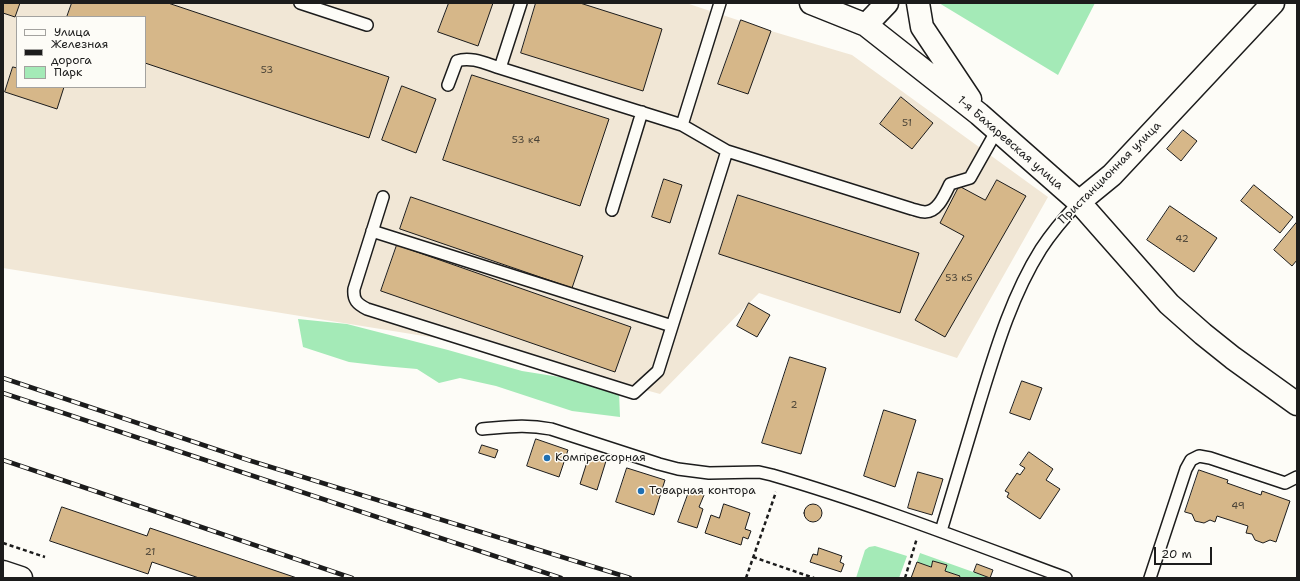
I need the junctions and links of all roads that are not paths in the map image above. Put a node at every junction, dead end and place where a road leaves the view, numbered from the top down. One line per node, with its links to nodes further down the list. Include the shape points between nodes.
1 (300, 3): 9 (lane)
2 (520, 3): 10 (lane)
3 (720, 3): 14 (lane)
4 (811, 3): 8 (street, 1-я Бахаревская улица)
5 (887, 3): 8 (street)
6 (918, 3): 13 (street, via 922,27)
7 (1273, 3): 18 (street, Пристанционная улица, via 1112,175)
8 (866, 25): 13 (street, 1-я Бахаревская улица)
9 (367, 26)
10 (500, 68): 11 (lane, via 464,58 457,61); 12 (lane)
11 (448, 85)
12 (642, 112): 14 (lane); 19 (lane)
13 (979, 114): 15 (street, 1-я Бахаревская улица)
14 (682, 125): 16 (lane)
15 (997, 130): 16 (lane, via 970,178 950,184 935,208 926,212); 18 (street, 1-я Бахаревская улица)
16 (727, 151): 21 (lane)
17 (383, 197): 20 (lane)
18 (1079, 202): 22 (street, 1-я Бахаревская улица, via 1169,304 1233,358); 25 (lane, Пристанционная улица, via 1041,249 1013,305 995,353)
19 (612, 210)
20 (372, 231): 21 (lane); 21 (lane, via 353,297 358,305 367,309 634,393 658,371)
21 (672, 326)
22 (1297, 404)
23 (482, 429): 25 (lane, via 536,426 678,469 709,473 759,472)
24 (1297, 477): 29 (lane, via 1285,483 1210,458 1199,456 1191,460)
25 (941, 531): 28 (lane)
26 (3, 572): 27 (street)
27 (21, 578)
28 (1066, 578)
29 (1150, 578)

